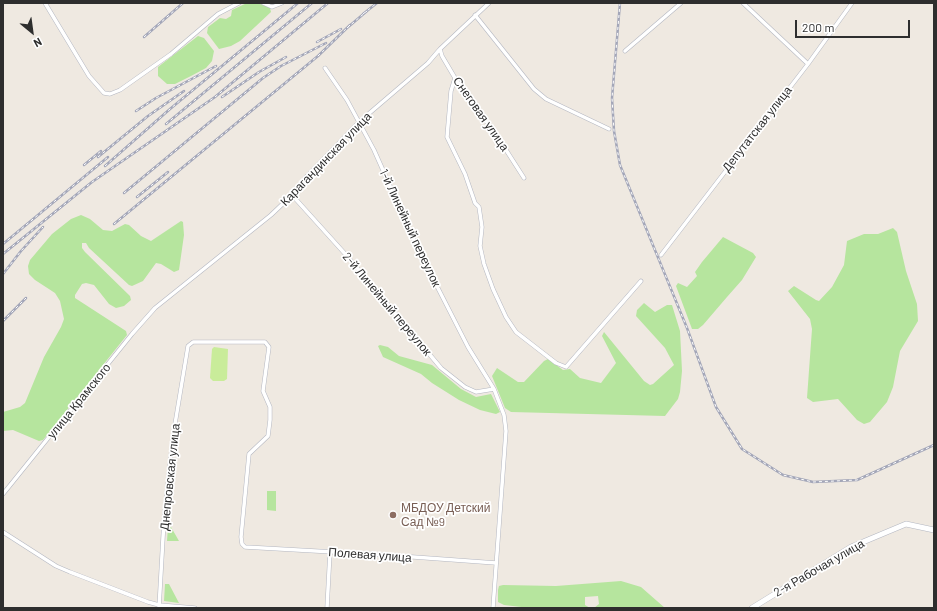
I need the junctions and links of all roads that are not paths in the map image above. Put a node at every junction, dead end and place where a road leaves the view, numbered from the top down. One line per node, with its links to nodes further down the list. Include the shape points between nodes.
1 (45, 3): 2 (street, via 86,70 104,93 110,94 120,90 171,54 218,14)
2 (239, 3)
3 (263, 3): 4 (street, via 272,7)
4 (282, 3)
5 (490, 3): 9 (street, Карагандинская улица)
6 (682, 3): 11 (street)
7 (744, 3): 12 (street)
8 (852, 3): 12 (street, Депутатская улица)
9 (475, 15): 10 (street, Карагандинская улица); 16 (street, via 534,89 546,99)
10 (440, 49): 14 (street, Снеговая улица); 15 (street, Карагандинская улица, via 428,63)
11 (625, 52)
12 (808, 64): 19 (street, Депутатская улица)
13 (325, 68): 15 (street, 1-й Линейный переулок, via 342,91)
14 (455, 78): 17 (street, Снеговая улица); 20 (street, via 451,90 447,137 479,207 482,227 480,246 484,264 506,317 516,332 562,367 566,367)
15 (359, 122): 18 (street, Карагандинская улица, via 306,176); 22 (street, 1-й Линейный переулок, via 424,262 468,347)
16 (609, 129)
17 (524, 178)
18 (292, 195): 21 (street, Карагандинская улица, via 251,233); 22 (street, 2-й Линейный переулок, via 441,368 464,387 476,392)
19 (661, 255)
20 (641, 281)
21 (155, 308): 23 (street, улица Крамского)
22 (494, 389): 28 (street, 1-й Линейный переулок, via 506,421)
23 (3, 494)
24 (934, 530): 33 (main road, 2-я Рабочая улица, via 906,524 851,547)
25 (3, 532): 29 (street, via 49,562 70,572)
26 (245, 547): 27 (street, Полевая улица); 29 (street, Днепровская улица, via 241,537 249,454 268,436 270,407 263,391 269,347 265,342 193,342 188,346 173,436)
27 (330, 552): 28 (street, Полевая улица); 31 (street)
28 (496, 563): 32 (street, 1-й Линейный переулок)
29 (159, 606): 30 (street)
30 (195, 608)
31 (327, 608)
32 (493, 608)
33 (752, 608)

